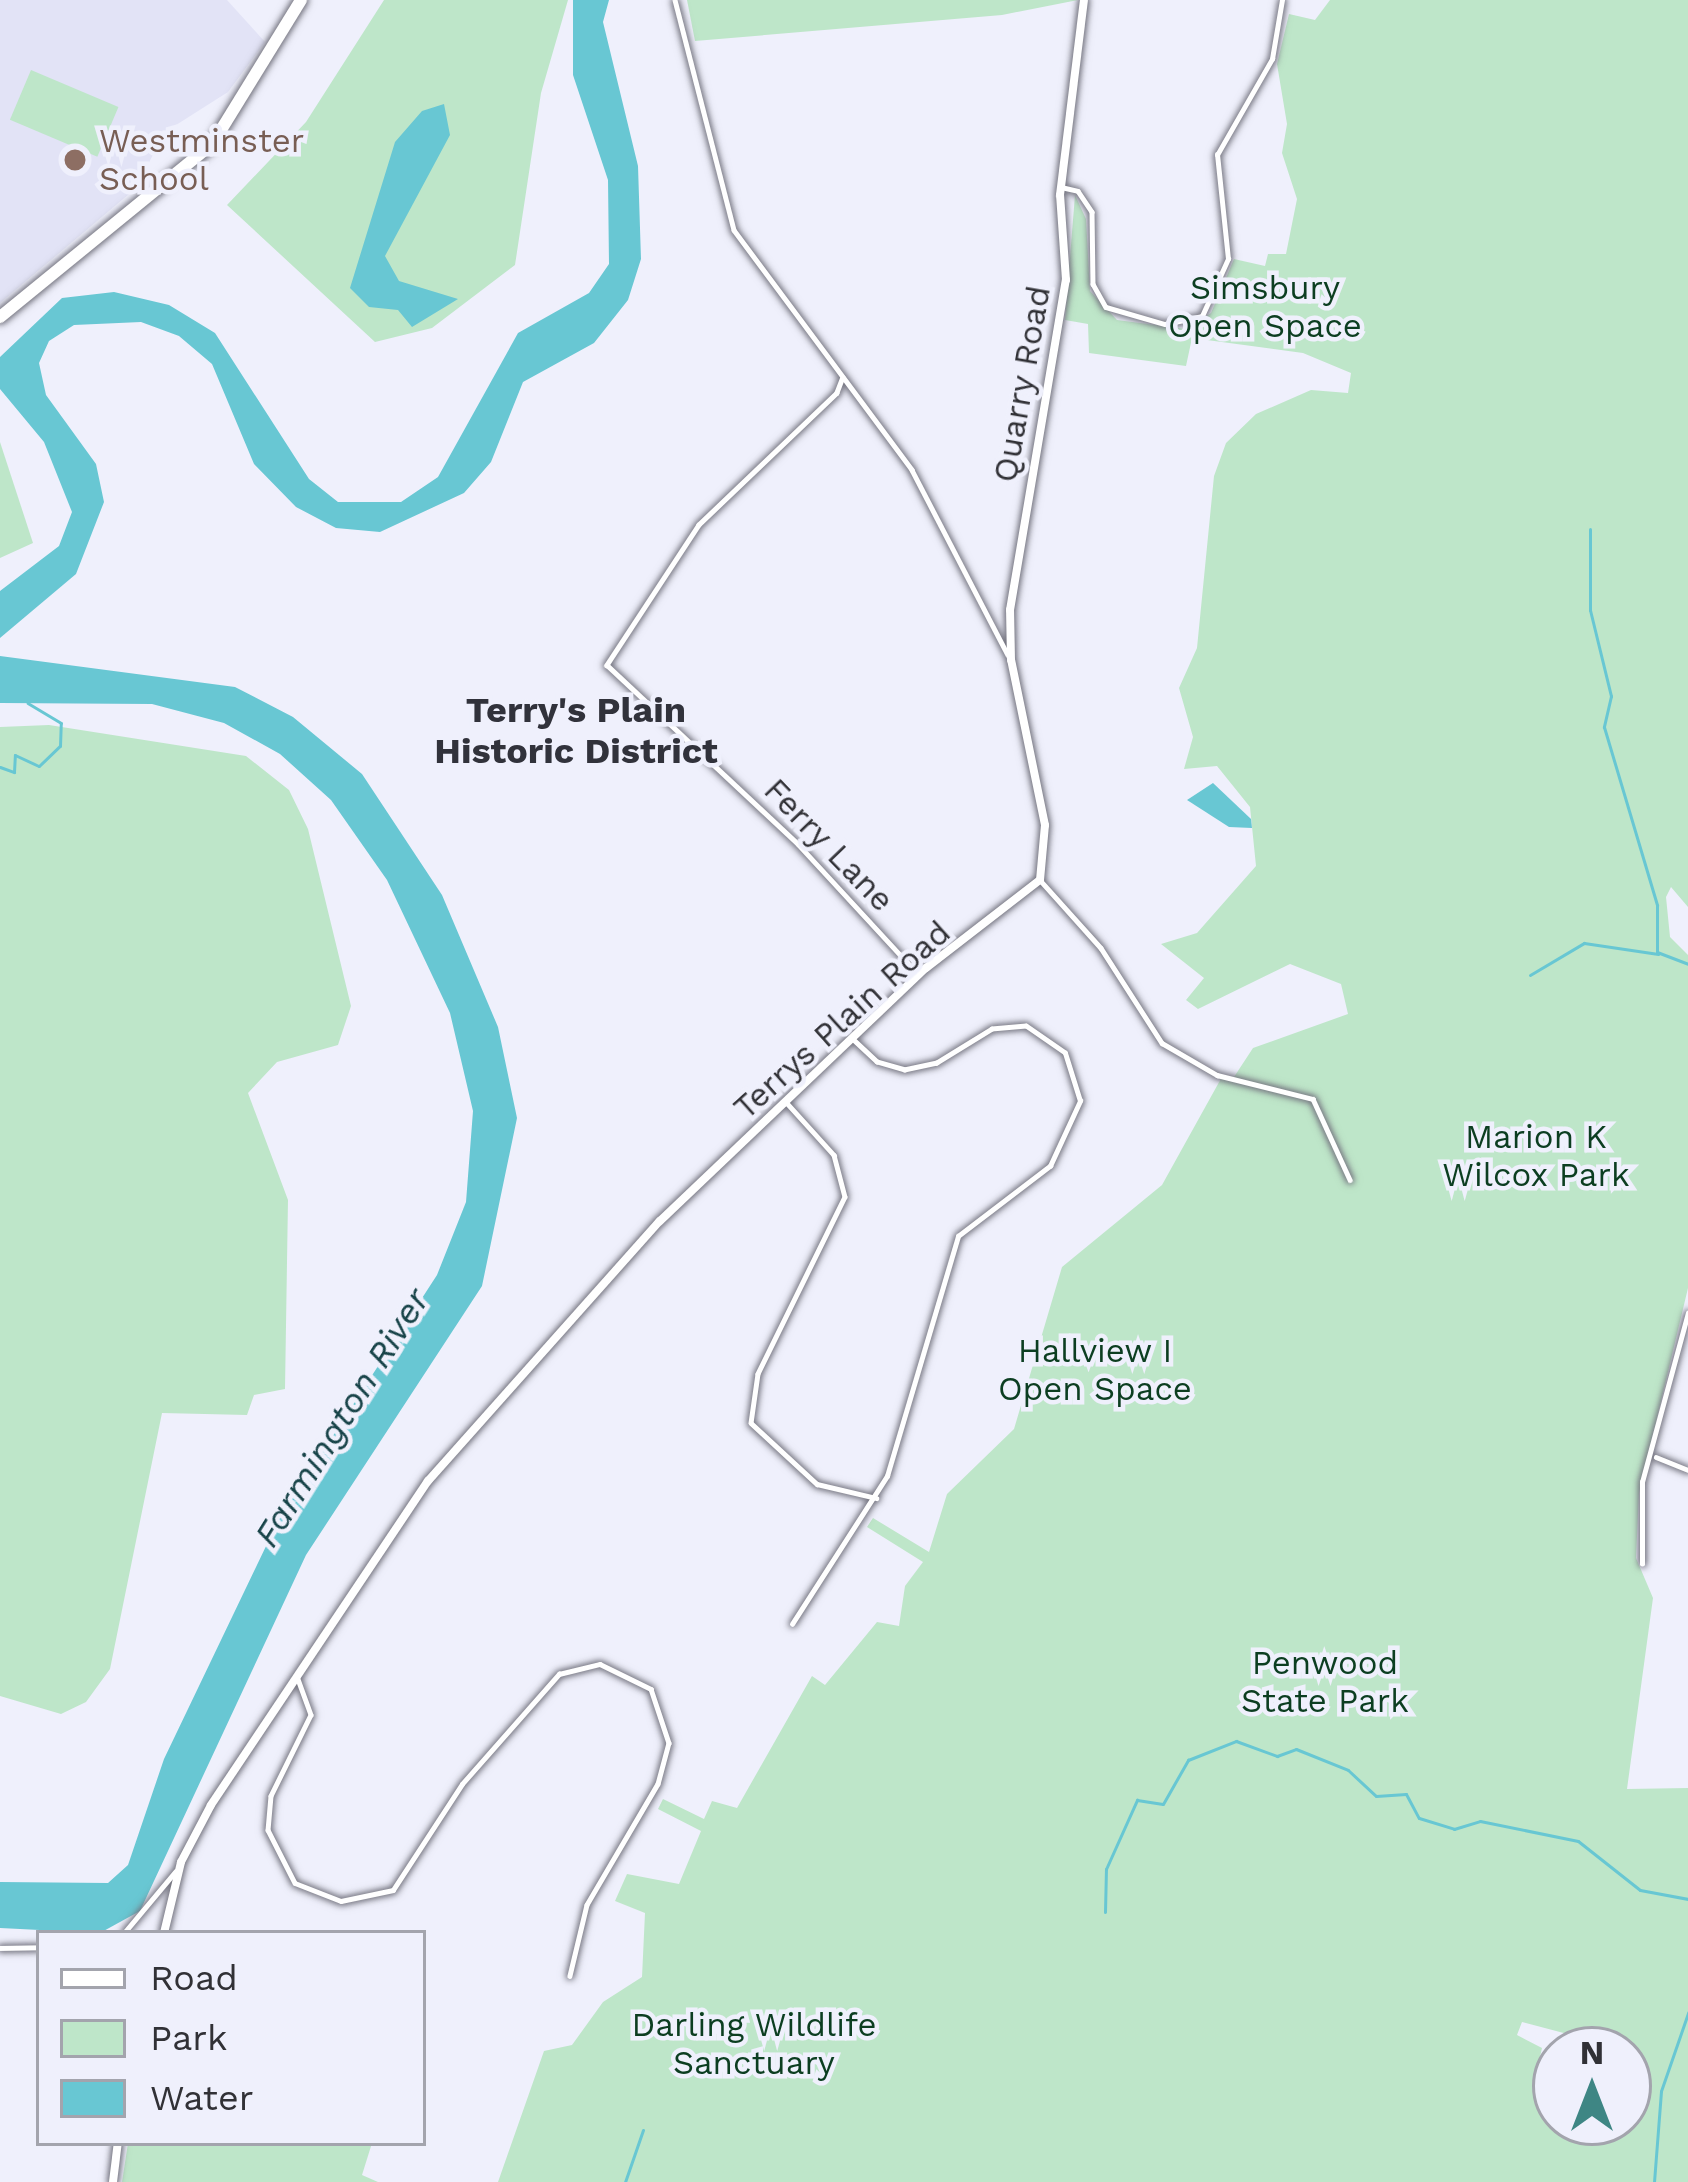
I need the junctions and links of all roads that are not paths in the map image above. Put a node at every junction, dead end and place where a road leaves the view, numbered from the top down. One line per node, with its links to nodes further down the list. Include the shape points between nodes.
1 (301, 0): 6 (highway, via 213,142)
2 (675, 0): 7 (street, via 734,230)
3 (1084, 0): 5 (street, Quarry Road)
4 (1282, 0): 5 (street, via 1272,59 1217,155 1228,259 1202,316 1165,325 1106,308 1093,284 1090,206)
5 (1061, 187): 10 (street, Quarry Road, via 1066,280 1017,548)
6 (0, 317)
7 (843, 376): 8 (street); 9 (street)
8 (852, 389): 9 (street); 11 (street, via 912,470)
9 (837, 393): 14 (street, Ferry Lane, via 699,525 607,665 748,794)
10 (1011, 634): 11 (street); 12 (street, Quarry Road)
11 (999, 636): 12 (street)
12 (1011, 660): 13 (street, via 1045,825)
13 (1040, 880): 15 (street, Terrys Plain Road); 19 (street, via 1101,948 1162,1043 1217,1076 1313,1099)
14 (908, 963): 15 (street); 16 (street)
15 (926, 968): 16 (street, Terrys Plain Road)
16 (912, 981): 17 (street, Terrys Plain Road)
17 (851, 1038): 18 (street, Terrys Plain Road); 23 (street, via 877,1062 905,1070 937,1063 992,1029 1026,1026 1058,1044 1081,1090 1071,1133 1050,1166 958,1236 913,1411)
18 (786, 1102): 23 (street, via 834,1155 845,1197 758,1374 751,1423 817,1484); 26 (street, Terrys Plain Road, via 660,1221 428,1481)
19 (1350, 1180)
20 (1688, 1313): 21 (street)
21 (1656, 1456): 22 (street); 24 (street, via 1639,1501)
22 (1688, 1470)
23 (876, 1498): 25 (street)
24 (1642, 1564)
25 (792, 1624)
26 (293, 1676): 27 (street, Terrys Plain Road); 32 (street, via 309,1690 311,1715 271,1796 268,1830 295,1883 341,1901 393,1890 462,1784 559,1674 600,1664 651,1689 667,1716 660,1777 587,1905)
27 (181, 1862): 28 (street, via 149,1914); 29 (street, Terrys Plain Road)
28 (128, 1930)
29 (165, 1930)
30 (36, 1947): 31 (street)
31 (0, 1948)
32 (570, 1976)
33 (118, 2146): 34 (street)
34 (113, 2182)

